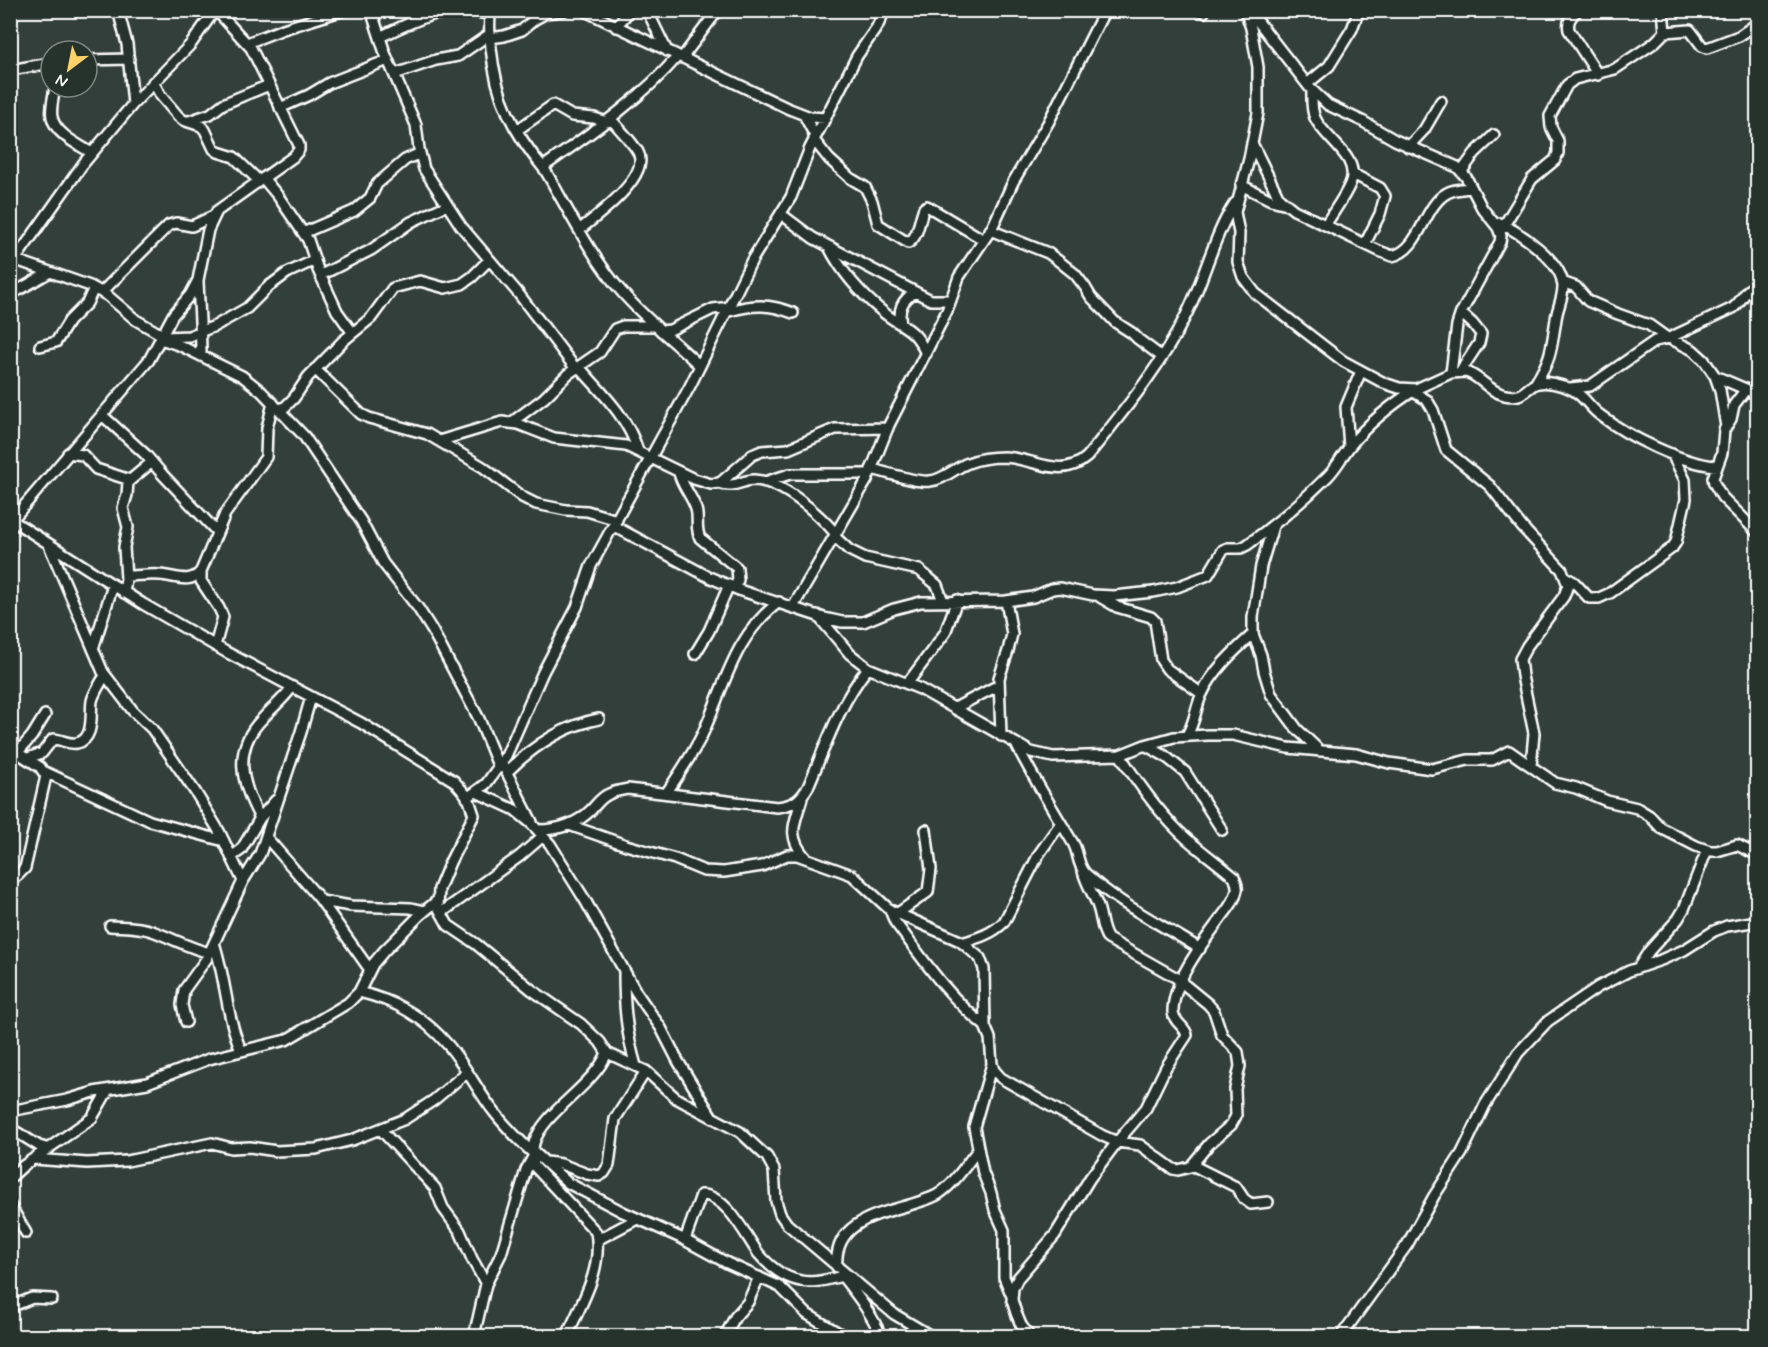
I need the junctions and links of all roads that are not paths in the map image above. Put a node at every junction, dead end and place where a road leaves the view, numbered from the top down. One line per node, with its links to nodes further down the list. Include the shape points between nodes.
1 (118, 10): 25 (street)
2 (344, 10): 22 (street)
3 (371, 10): 21 (street)
4 (565, 10): 20 (street, via 546,13 522,30)
5 (583, 10): 18 (street)
6 (630, 10): 18 (street)
7 (647, 10): 23 (street)
8 (718, 10): 24 (street)
9 (885, 10): 40 (street)
10 (1105, 10): 64 (street)
11 (1247, 10): 34 (street); 46 (street, via 1258,67 1258,113)
12 (1359, 10): 34 (street, via 1329,66)
13 (1578, 10): 31 (street, via 1569,19 1569,30)
14 (1663, 10): 19 (street)
15 (213, 12): 22 (street); 32 (street, via 191,44)
16 (490, 12): 20 (street); 21 (street, via 431,14)
17 (1758, 23): 19 (street, via 1709,48 1702,46 1690,30)
18 (616, 27): 23 (street)
19 (1665, 32): 31 (street, via 1626,63)
20 (490, 36): 30 (street, via 458,56); 43 (street, via 498,92)
21 (380, 37): 27 (street)
22 (247, 43): 33 (street)
23 (667, 51): 24 (street)
24 (680, 57): 39 (street); 41 (street)
25 (129, 59): 26 (street); 37 (street)
26 (99, 60)
27 (388, 60): 30 (street); 38 (street)
28 (39, 65): 29 (street)
29 (10, 70)
30 (395, 74): 49 (street, via 417,125)
31 (1598, 75): 62 (street, via 1570,81 1564,89 1550,116 1558,153 1552,164 1532,179)
32 (153, 82): 37 (street); 42 (street, via 178,116)
33 (269, 85): 38 (street); 42 (street)
34 (1309, 87): 47 (street, via 1328,105); 52 (street, via 1314,115 1352,166)
35 (54, 99): 48 (street, via 52,117 57,126)
36 (1441, 101): 47 (street, via 1424,130)
37 (133, 104): 48 (street)
38 (280, 108): 53 (street, via 299,150)
39 (804, 115): 40 (street); 45 (street)
40 (826, 118): 45 (street)
41 (609, 121): 43 (street, via 572,116 553,105); 50 (street); 63 (street, via 638,152 638,172 598,216)
42 (189, 122): 53 (street, via 205,130 218,152 234,157)
43 (517, 130): 50 (street)
44 (1494, 135): 51 (street)
45 (814, 140): 59 (street); 66 (street, via 840,170 865,188 878,224 901,240 908,243 913,239 927,206)
46 (1252, 143): 54 (street); 57 (street, via 1279,198)
47 (1408, 147): 51 (street)
48 (92, 153): 71 (street)
49 (420, 153): 58 (street, via 424,169); 65 (street, via 405,160 377,184 370,198 354,211)
50 (543, 167): 63 (street)
51 (1462, 171): 55 (street)
52 (1353, 174): 61 (street); 67 (street, via 1380,188 1385,196)
53 (261, 179): 60 (street); 65 (street)
54 (1241, 185): 56 (street); 57 (street)
55 (1471, 188): 62 (street); 67 (street, via 1447,193 1438,200 1407,249 1398,254 1392,256)
56 (1236, 202): 95 (street, via 1198,292); 99 (street, via 1238,262 1250,287 1342,361)
57 (1286, 204): 61 (street)
58 (447, 205): 70 (street); 73 (street)
59 (781, 214): 68 (street); 82 (street, via 752,261)
60 (215, 215): 74 (street); 77 (street, via 192,226 169,225)
61 (1326, 224): 67 (street)
62 (1502, 228): 75 (street, via 1520,233 1536,246); 84 (street, via 1500,242)
63 (579, 230): 81 (street, via 601,266)
64 (990, 230): 66 (street); 95 (street, via 1048,253 1075,274 1090,297 1115,322)
65 (303, 233): 69 (street)
66 (984, 240): 80 (street, via 962,271)
67 (1365, 244)
68 (829, 247): 78 (street); 85 (street, via 842,272)
69 (315, 260): 73 (street); 88 (street, via 287,273 247,308)
70 (489, 260): 89 (street, via 462,284 445,288 420,280 393,288 371,318); 97 (street)
71 (13, 263): 72 (street)
72 (50, 272): 77 (street); 79 (street)
73 (321, 275): 89 (street)
74 (198, 280): 88 (street); 90 (street)
75 (1562, 282): 91 (street, via 1576,287 1588,301 1649,325); 102 (street, via 1553,346 1547,366)
76 (1758, 285): 91 (street, via 1747,290 1737,306)
77 (98, 290): 90 (street); 92 (street, via 69,321 56,342)
78 (915, 292): 80 (street, via 931,300); 85 (street, via 901,307)
79 (10, 295)
80 (951, 300): 93 (street)
81 (633, 304): 86 (street); 87 (street)
82 (730, 309): 83 (street, via 766,305); 87 (street, via 713,309 670,330); 96 (street)
83 (793, 313)
84 (1461, 313): 100 (street); 100 (street, via 1481,334)
85 (901, 324): 93 (street, via 913,331)
86 (629, 326): 87 (street); 97 (street, via 615,329 600,352)
87 (658, 328): 96 (street)
88 (202, 331): 90 (street, via 189,336); 94 (street)
89 (352, 333): 98 (street)
90 (162, 337): 94 (street); 108 (street, via 149,360)
91 (1668, 338): 101 (street, via 1693,350); 103 (street, via 1650,344 1590,387)
92 (40, 346)
93 (926, 354): 111 (street)
94 (201, 356): 107 (street, via 242,376)
95 (1162, 357): 121 (street, via 1087,457 1071,468 1002,457 967,463 932,481)
96 (700, 366): 117 (street)
97 (578, 368): 109 (street); 114 (street, via 623,418)
98 (315, 369): 107 (street, via 294,398 285,406); 112 (street, via 361,414)
99 (1361, 371): 105 (street, via 1384,383); 113 (street, via 1346,407)
100 (1456, 373): 102 (street, via 1469,373 1508,396 1523,394); 105 (street)
101 (1715, 376): 104 (street); 110 (street)
102 (1535, 384): 103 (street, via 1545,382)
103 (1567, 388): 116 (street, via 1615,426)
104 (1746, 389): 106 (street); 110 (street, via 1734,405)
105 (1414, 390): 113 (street, via 1388,408); 134 (street, via 1433,410 1446,450 1490,486)
106 (1758, 396)
107 (276, 406): 128 (street, via 267,428 266,457 225,514); 168 (street, via 304,436 361,521 383,563 422,615)
108 (102, 415): 115 (street); 118 (street)
109 (512, 422): 112 (street); 114 (street, via 555,438)
110 (1726, 427): 119 (street)
111 (888, 428): 121 (street); 124 (street, via 836,429 788,449 762,451)
112 (440, 441): 126 (street, via 529,501 587,511)
113 (1349, 447): 127 (street, via 1329,475)
114 (638, 451): 117 (street)
115 (68, 453): 122 (street, via 83,455 96,469); 125 (street)
116 (1672, 453): 119 (street); 134 (street, via 1685,480 1686,499 1672,548 1599,598 1590,598)
117 (651, 457): 120 (street); 126 (street)
118 (152, 462): 122 (street); 128 (street)
119 (1717, 466): 129 (street, via 1713,478 1718,491)
120 (679, 472): 124 (street); 136 (street, via 696,509 700,538 737,568 738,580)
121 (870, 472): 123 (street, via 790,474); 130 (street)
122 (130, 480): 133 (street, via 123,508 128,527 124,547)
123 (765, 482): 124 (street, via 750,480 733,486); 130 (street, via 788,492 826,521)
124 (718, 483)
125 (11, 519): 131 (street)
126 (616, 523): 136 (street, via 640,542); 168 (street, via 591,566 577,607)
127 (1274, 526): 138 (street, via 1247,545 1223,550 1208,575 1195,581 1130,596); 145 (street, via 1261,566)
128 (217, 532): 132 (street)
129 (1757, 532)
130 (836, 535): 140 (street, via 849,550 865,558 919,570 936,585); 143 (street)
131 (49, 545): 135 (street); 147 (street)
132 (201, 571): 133 (street, via 191,579); 146 (street, via 201,581 223,617)
133 (126, 576): 137 (street)
134 (1565, 577): 167 (street, via 1568,585 1564,596 1520,660 1534,733)
135 (113, 585): 137 (street); 147 (street)
136 (732, 587): 142 (street); 148 (street)
137 (124, 592): 146 (street)
138 (1098, 596): 141 (street, via 1060,588); 154 (street, via 1155,621 1161,660 1167,669)
139 (957, 600): 140 (street); 141 (street); 151 (street, via 945,633)
140 (943, 601): 144 (street, via 894,609 863,622 842,622)
141 (1006, 601): 152 (street, via 1012,634)
142 (779, 602): 143 (street); 171 (street, via 764,613 742,643 693,752)
143 (792, 607): 144 (street)
144 (817, 615): 149 (street, via 850,654)
145 (1253, 634): 154 (street, via 1231,653); 164 (street, via 1271,694 1297,729)
146 (215, 646): 153 (street)
147 (93, 649): 150 (street)
148 (695, 654)
149 (868, 668): 151 (street); 174 (street, via 840,712)
150 (105, 675): 166 (street, via 92,699 92,723 82,740 74,743 54,739 42,753); 182 (street, via 152,729)
151 (908, 684): 156 (street)
152 (999, 684): 156 (street); 160 (street)
153 (292, 687): 155 (street); 175 (street, via 257,724 243,746 241,762)
154 (1202, 694): 159 (street)
155 (311, 697): 172 (street); 173 (street, via 454,781)
156 (955, 708): 160 (street)
157 (45, 715): 163 (street, via 32,736)
158 (599, 719): 168 (street, via 573,724)
159 (1187, 735): 162 (street); 164 (street, via 1233,735)
160 (1000, 736): 161 (street)
161 (1016, 744): 165 (street, via 1053,757); 176 (street)
162 (1145, 745): 165 (street); 179 (street, via 1187,774)
163 (14, 750): 166 (street)
164 (1320, 751): 167 (street, via 1356,754 1432,770 1468,760 1492,760 1509,751)
165 (1120, 756): 201 (street, via 1171,823 1234,877 1238,886 1234,899)
166 (28, 758): 169 (street)
167 (1532, 766): 183 (street, via 1555,783 1637,808 1661,828)
168 (502, 767): 170 (street); 180 (street)
169 (43, 771): 182 (street, via 150,822); 190 (street, via 45,786 28,856 22,872)
170 (476, 792): 173 (street); 180 (street, via 515,810)
171 (667, 792): 174 (street, via 777,807); 177 (street, via 628,789 609,793)
172 (278, 798): 175 (street); 181 (street)
173 (468, 798): 192 (street, via 474,815 450,862)
174 (802, 798): 186 (street, via 793,835)
175 (260, 818): 187 (street, via 241,850)
176 (1060, 824): 189 (street, via 1076,848); 200 (street, via 1039,854 1004,921 996,930)
177 (569, 825): 180 (street); 186 (street, via 704,871 724,872 762,866 787,855)
178 (926, 830): 195 (street, via 931,869 928,892)
179 (1222, 830)
180 (538, 831): 196 (street, via 520,856); 205 (street, via 585,900)
181 (266, 837): 185 (street); 188 (street)
182 (224, 841): 187 (street)
183 (1707, 850): 184 (street, via 1737,844); 203 (street, via 1684,909)
184 (1758, 852)
185 (260, 854): 188 (street); 191 (street)
186 (805, 856): 195 (street, via 852,875)
187 (231, 857): 191 (street)
188 (285, 861): 193 (street)
189 (1083, 871): 201 (street); 206 (street, via 1108,939)
190 (10, 875)
191 (243, 881): 199 (street)
192 (438, 900): 194 (street); 196 (street)
193 (321, 901): 194 (street); 204 (street)
194 (424, 911): 204 (street)
195 (894, 911): 200 (street); 209 (street, via 895,922 944,988)
196 (441, 913): 211 (street, via 448,925 581,1024)
197 (1758, 921): 203 (street, via 1714,931 1684,950)
198 (110, 926): 202 (street, via 137,927)
199 (214, 943): 202 (street); 210 (street, via 231,1025)
200 (962, 943): 209 (street, via 980,958 984,969)
201 (1200, 948): 206 (street)
202 (210, 953): 208 (street, via 184,990)
203 (1638, 968): 251 (street, via 1598,987 1548,1020 1518,1053 1407,1245)
204 (370, 970): 207 (street)
205 (624, 970): 213 (street, via 623,1001); 218 (street)
206 (1181, 981): 222 (street, via 1173,1014 1186,1035 1146,1108); 229 (street, via 1214,1011 1222,1035 1238,1052 1240,1066 1235,1089 1236,1116)
207 (359, 992): 210 (street, via 348,1003 286,1040); 215 (street, via 393,1001 423,1022 448,1045)
208 (186, 1022)
209 (985, 1026): 212 (street)
210 (241, 1050): 216 (street, via 147,1083)
211 (607, 1053): 213 (street); 225 (street, via 597,1072 539,1133)
212 (992, 1064): 221 (street, via 1001,1078); 224 (street, via 974,1127)
213 (636, 1066): 214 (street)
214 (646, 1071): 218 (street, via 676,1098); 228 (street, via 615,1119 609,1165 604,1173 587,1174)
215 (467, 1072): 220 (street, via 405,1119); 225 (street, via 495,1114)
216 (108, 1090): 217 (street); 223 (street, via 92,1118)
217 (10, 1111)
218 (712, 1117): 237 (street, via 740,1132 767,1157 774,1170 780,1214)
219 (10, 1128): 223 (street)
220 (380, 1129): 227 (street, via 316,1149 276,1151 212,1143 127,1161); 240 (street, via 435,1188)
221 (1103, 1136): 222 (street); 226 (street)
222 (1117, 1142): 226 (street); 229 (street, via 1140,1145 1173,1169)
223 (49, 1149): 227 (street)
224 (978, 1150): 237 (street, via 938,1194 896,1211 871,1216 856,1225 839,1245); 241 (street, via 1004,1230 1004,1277)
225 (533, 1154): 228 (street); 235 (street, via 534,1166 588,1223); 240 (street, via 501,1254)
226 (1107, 1156): 241 (street, via 1082,1189 1056,1235 1018,1278)
227 (34, 1159): 230 (street)
228 (546, 1162): 233 (street, via 568,1183)
229 (1191, 1166): 231 (street, via 1231,1184 1251,1204)
230 (10, 1178)
231 (1268, 1202)
232 (10, 1205): 234 (street)
233 (637, 1219): 235 (street); 236 (street)
234 (26, 1233)
235 (597, 1240): 245 (street, via 590,1290)
236 (685, 1240): 238 (street, via 704,1194 715,1199 740,1223 758,1252 780,1273 811,1282); 239 (street)
237 (837, 1267): 238 (street)
238 (845, 1276): 248 (street); 249 (street, via 894,1314)
239 (759, 1277): 246 (street, via 752,1296); 247 (street, via 780,1287 807,1314)
240 (486, 1284): 244 (street)
241 (1011, 1294): 250 (street, via 1018,1319)
242 (52, 1299): 243 (street, via 32,1299)
243 (10, 1307)
244 (474, 1336)
245 (567, 1336)
246 (725, 1336)
247 (844, 1336)
248 (881, 1336)
249 (931, 1336)
250 (1029, 1336)
251 (1341, 1336)

